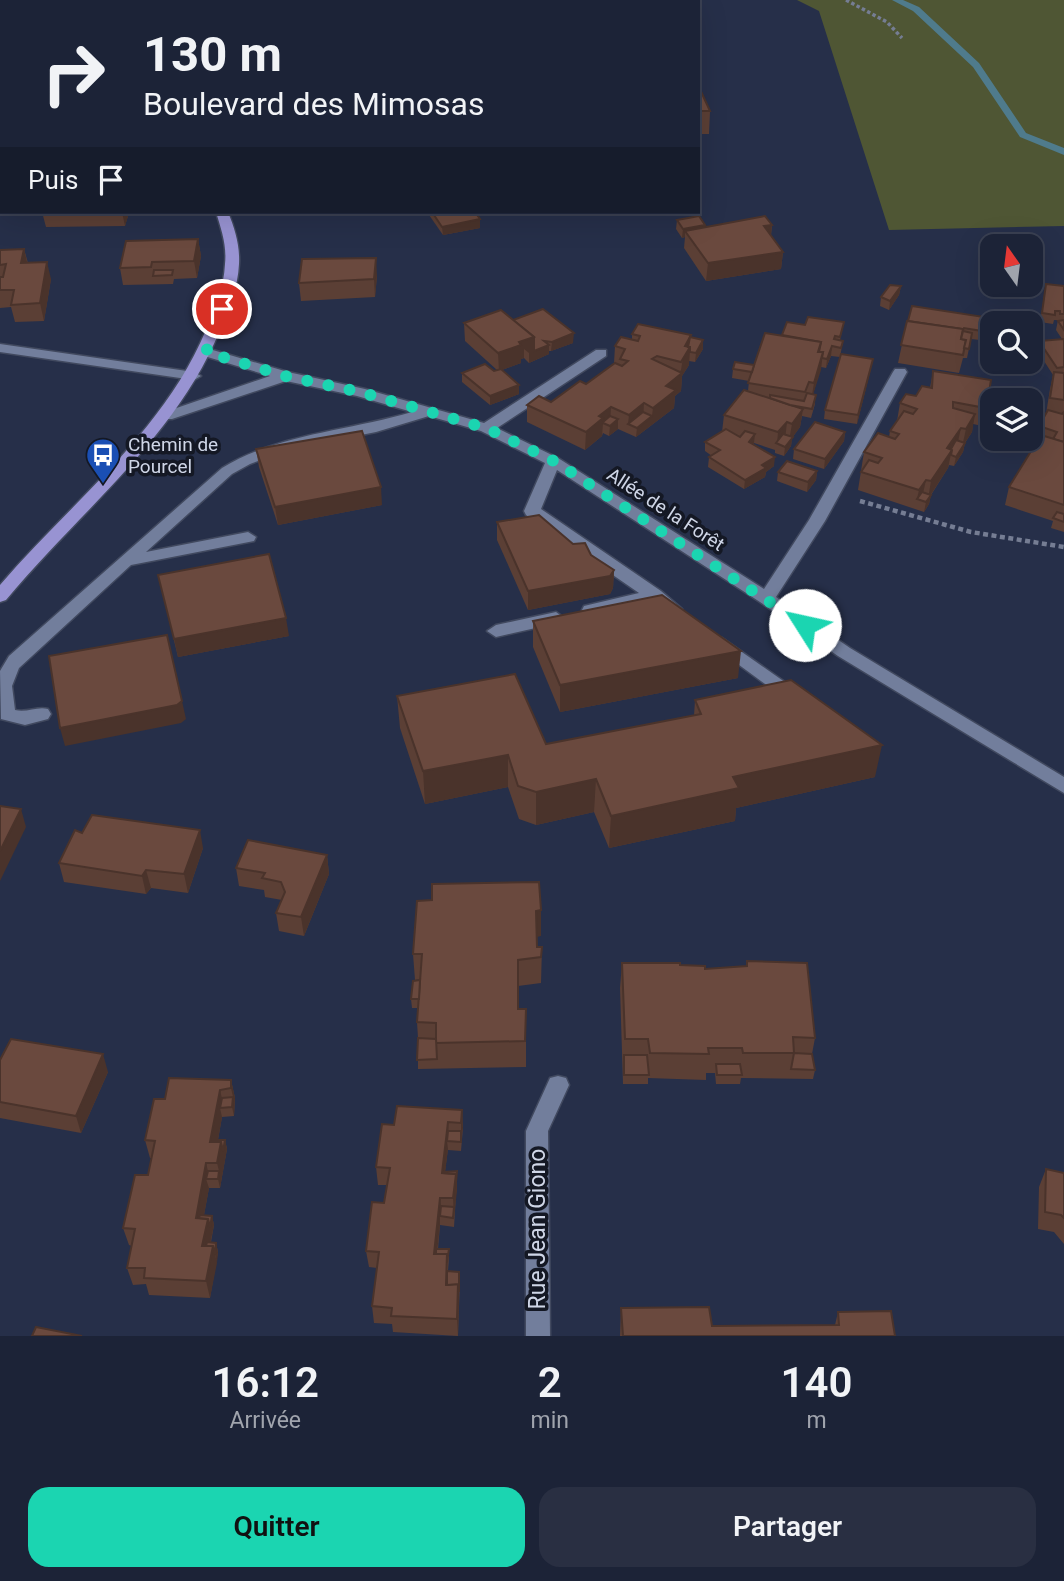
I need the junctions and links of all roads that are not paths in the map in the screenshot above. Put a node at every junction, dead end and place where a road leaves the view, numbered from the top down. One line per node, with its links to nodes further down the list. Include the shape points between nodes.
1 (223, 214): 3 (main road, via 231,232 234,263)
2 (0, 348): 6 (street)
3 (206, 352): 6 (main road); 7 (street, Allée de la Forêt)
4 (601, 353): 10 (street)
5 (900, 372): 16 (street, via 817,521)
6 (194, 376): 9 (main road)
7 (285, 376): 8 (street, Allée de la Forêt); 9 (street)
8 (427, 412): 10 (street, Allée de la Forêt); 13 (street, via 377,427 281,444 247,457)
9 (167, 416): 14 (main road)
10 (486, 428): 11 (street, Allée de la Forêt)
11 (554, 461): 15 (street, via 532,511); 16 (street, Allée de la Forêt)
12 (248, 537): 13 (street)
13 (126, 561): 21 (street, via 15,660 3,679 7,714 25,719)
14 (2, 592)
15 (655, 595): 17 (street); 18 (street)
16 (766, 598): 22 (street, Allée de la Forêt, via 844,652)
17 (688, 619)
18 (496, 631)
19 (710, 636): 20 (street)
20 (810, 709)
21 (42, 714)
22 (1064, 786)
23 (558, 1085): 24 (street, Rue Jean Giono, via 537,1131)
24 (538, 1336)

